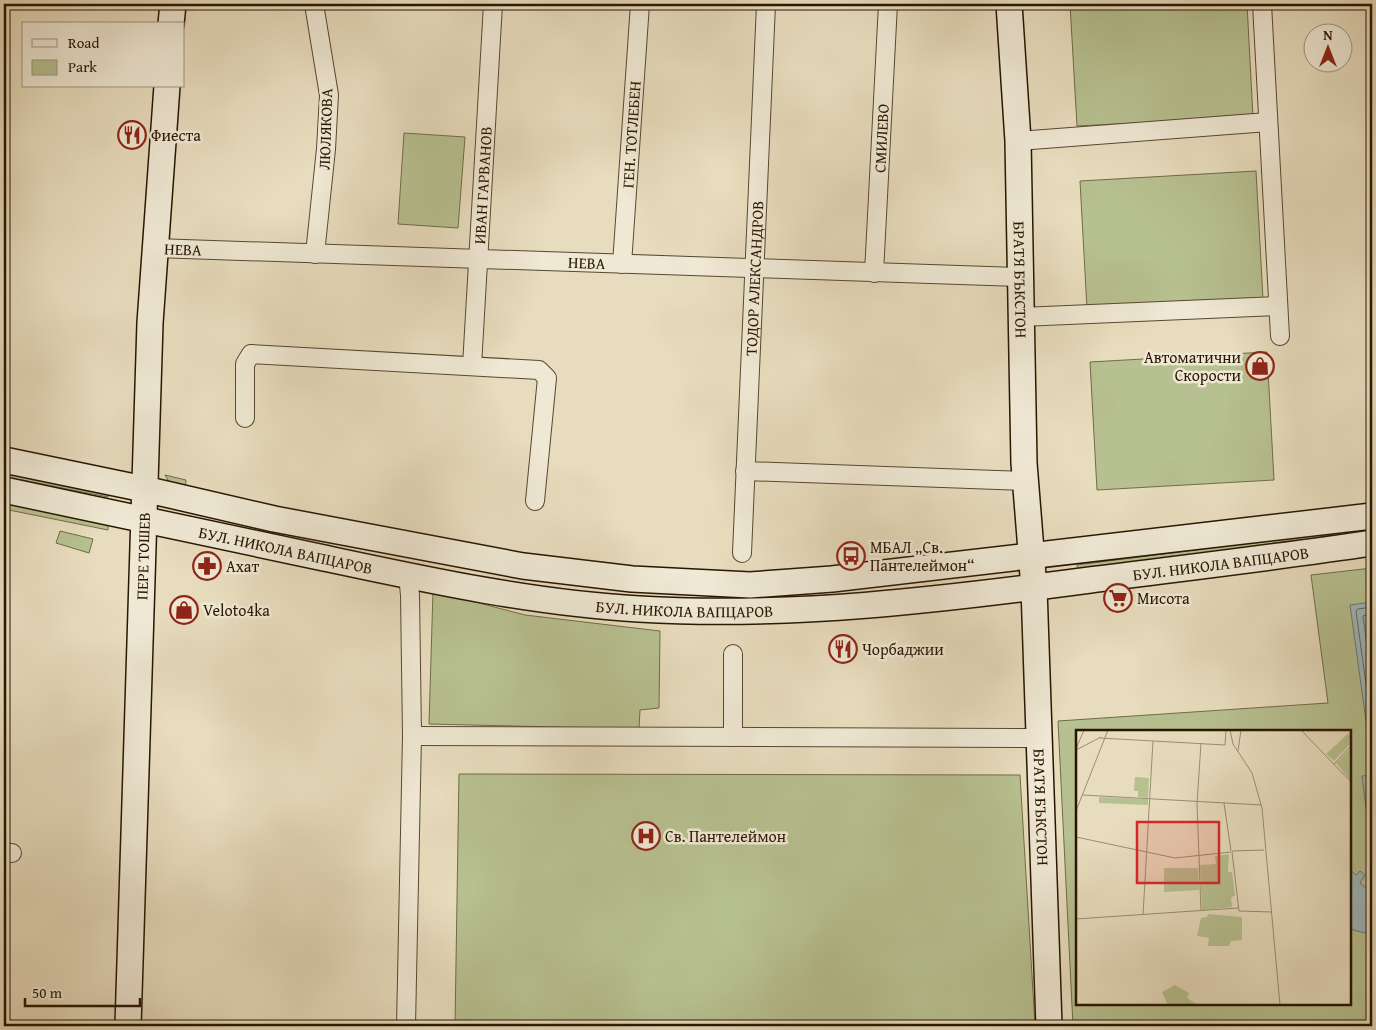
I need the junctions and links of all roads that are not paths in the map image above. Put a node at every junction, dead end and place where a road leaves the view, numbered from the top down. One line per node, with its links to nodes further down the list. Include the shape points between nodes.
1 (173, 4): 9 (street)
2 (314, 4): 14 (street, ЛЮЛЯКОВА, via 329,95)
3 (493, 4): 15 (street, ИВАН ГАРВАНОВ)
4 (640, 4): 16 (street, ГЕН. ТОТЛЕБЕН)
5 (766, 4): 17 (street, ТОДОР АЛЕКСАНДРОВ)
6 (888, 4): 18 (street, СМИЛЕВО)
7 (1009, 4): 12 (street, БРАТЯ БЪКСТОН)
8 (1262, 4): 11 (street)
9 (171, 22)
10 (167, 88): 13 (street, ПЕРЕ ТОШЕВ)
11 (1268, 122): 12 (street); 20 (street)
12 (1018, 141): 19 (street, БРАТЯ БЪКСТОН)
13 (155, 248): 14 (street, НЕВА); 28 (street, ПЕРЕ ТОШЕВ)
14 (316, 254): 15 (street, НЕВА)
15 (477, 259): 16 (street, НЕВА); 23 (street, ИВАН ГАРВАНОВ)
16 (622, 264): 17 (street, НЕВА)
17 (753, 269): 18 (street, НЕВА); 26 (street, ТОДОР АЛЕКСАНДРОВ)
18 (874, 272): 19 (street, НЕВА)
19 (1020, 277): 21 (street, БРАТЯ БЪКСТОН)
20 (1278, 306): 21 (street); 22 (street)
21 (1021, 317): 27 (street, БРАТЯ БЪКСТОН)
22 (1280, 336)
23 (472, 366): 24 (street, via 251,354 245,364); 30 (street, via 538,370 547,378)
24 (246, 418)
25 (4, 460): 28 (street, БУЛ. НИКОЛА ВАПЦАРОВ)
26 (746, 471): 27 (street); 34 (street, ТОДОР АЛЕКСАНДРОВ)
27 (1026, 482): 35 (street, БРАТЯ БЪКСТОН)
28 (144, 489): 32 (street, ПЕРЕ ТОШЕВ); 35 (street, БУЛ. НИКОЛА ВАПЦАРОВ, via 427,549 523,566 632,579 758,585)
29 (4, 490): 32 (street, БУЛ. НИКОЛА ВАПЦАРОВ)
30 (535, 501)
31 (1372, 516): 35 (street, БУЛ. НИКОЛА ВАПЦАРОВ)
32 (145, 520): 36 (street, БУЛ. НИКОЛА ВАПЦАРОВ); 42 (street, ПЕРЕ ТОШЕВ)
33 (1372, 543): 37 (street, БУЛ. НИКОЛА ВАПЦАРОВ)
34 (742, 553)
35 (1031, 557): 37 (street, БРАТЯ БЪКСТОН)
36 (408, 576): 37 (street, БУЛ. НИКОЛА ВАПЦАРОВ, via 560,601 704,612 822,610 925,602); 39 (street)
37 (1034, 588): 41 (street, БРАТЯ БЪКСТОН)
38 (733, 654): 40 (street)
39 (412, 736): 40 (street); 43 (street)
40 (733, 737): 41 (street)
41 (1039, 738): 44 (street, БРАТЯ БЪКСТОН)
42 (128, 1026)
43 (406, 1026)
44 (1049, 1026)

